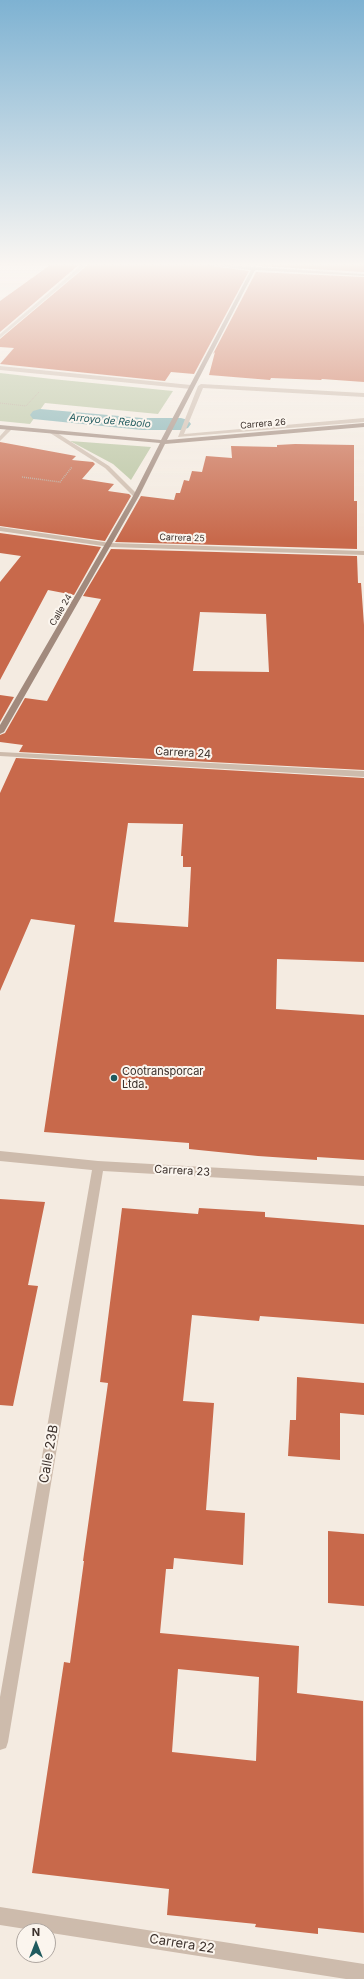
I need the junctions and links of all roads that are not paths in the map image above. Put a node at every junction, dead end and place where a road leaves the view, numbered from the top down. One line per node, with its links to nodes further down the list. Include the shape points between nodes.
1 (208, 355): 3 (street, Calle 24)
2 (0, 368): 3 (street)
3 (192, 385): 4 (street); 12 (street, Calle 24)
4 (364, 391)
5 (364, 394): 6 (street, via 201,386 180,436)
6 (364, 420)
7 (364, 425): 12 (street, Carrera 26)
8 (0, 427): 9 (street, Carrera 26)
9 (10, 428): 10 (street, Carrera 26); 11 (street)
10 (52, 432): 12 (street, Carrera 26); 13 (street, via 107,467)
11 (0, 439)
12 (164, 442): 13 (street, Calle 24)
13 (136, 496): 15 (street, Calle 24)
14 (0, 529): 15 (street, Carrera 25)
15 (110, 545): 16 (street, Carrera 25); 17 (street, Calle 24)
16 (364, 553)
17 (0, 732)
18 (0, 754): 19 (street, Carrera 24)
19 (364, 774)
20 (0, 1156): 21 (street, Carrera 23)
21 (98, 1166): 22 (street, Carrera 23); 23 (street, Calle 23B)
22 (364, 1181)
23 (0, 1742)
24 (0, 1916): 25 (street, Carrera 22)
25 (364, 1973)

